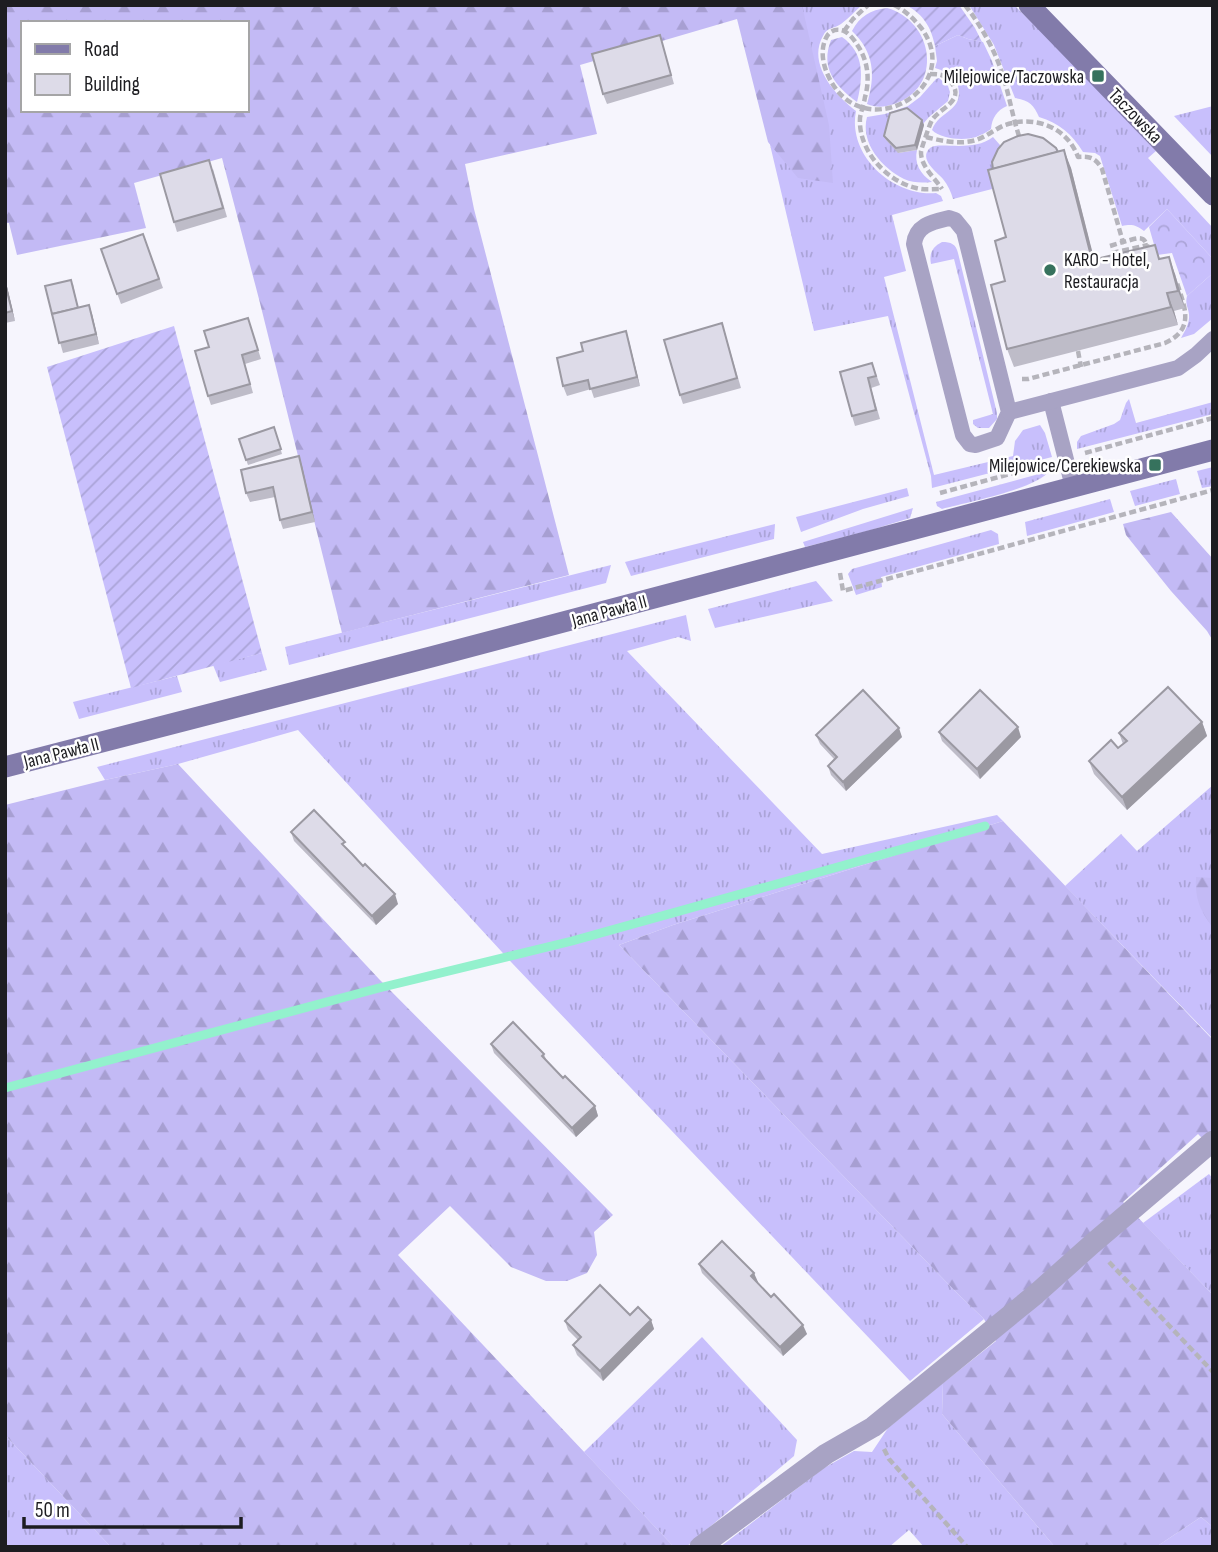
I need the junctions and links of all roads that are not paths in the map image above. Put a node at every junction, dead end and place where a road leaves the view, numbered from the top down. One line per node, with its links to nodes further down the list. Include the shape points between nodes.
1 (1029, 5): 2 (main road, Taczowska)
2 (1213, 195)
3 (1213, 339): 4 (lane, via 1178,368)
4 (1051, 401): 5 (lane); 7 (lane)
5 (1009, 412): 5 (lane, via 1000,434 992,440 970,444 963,435 914,244 919,230 928,224 949,218 964,231)
6 (1213, 450): 7 (main road, Jana Pawła II)
7 (1073, 487): 8 (main road, Jana Pawła II)
8 (5, 766)
9 (1213, 1141): 10 (street, via 1037,1294 873,1427 826,1454)
10 (700, 1547)

